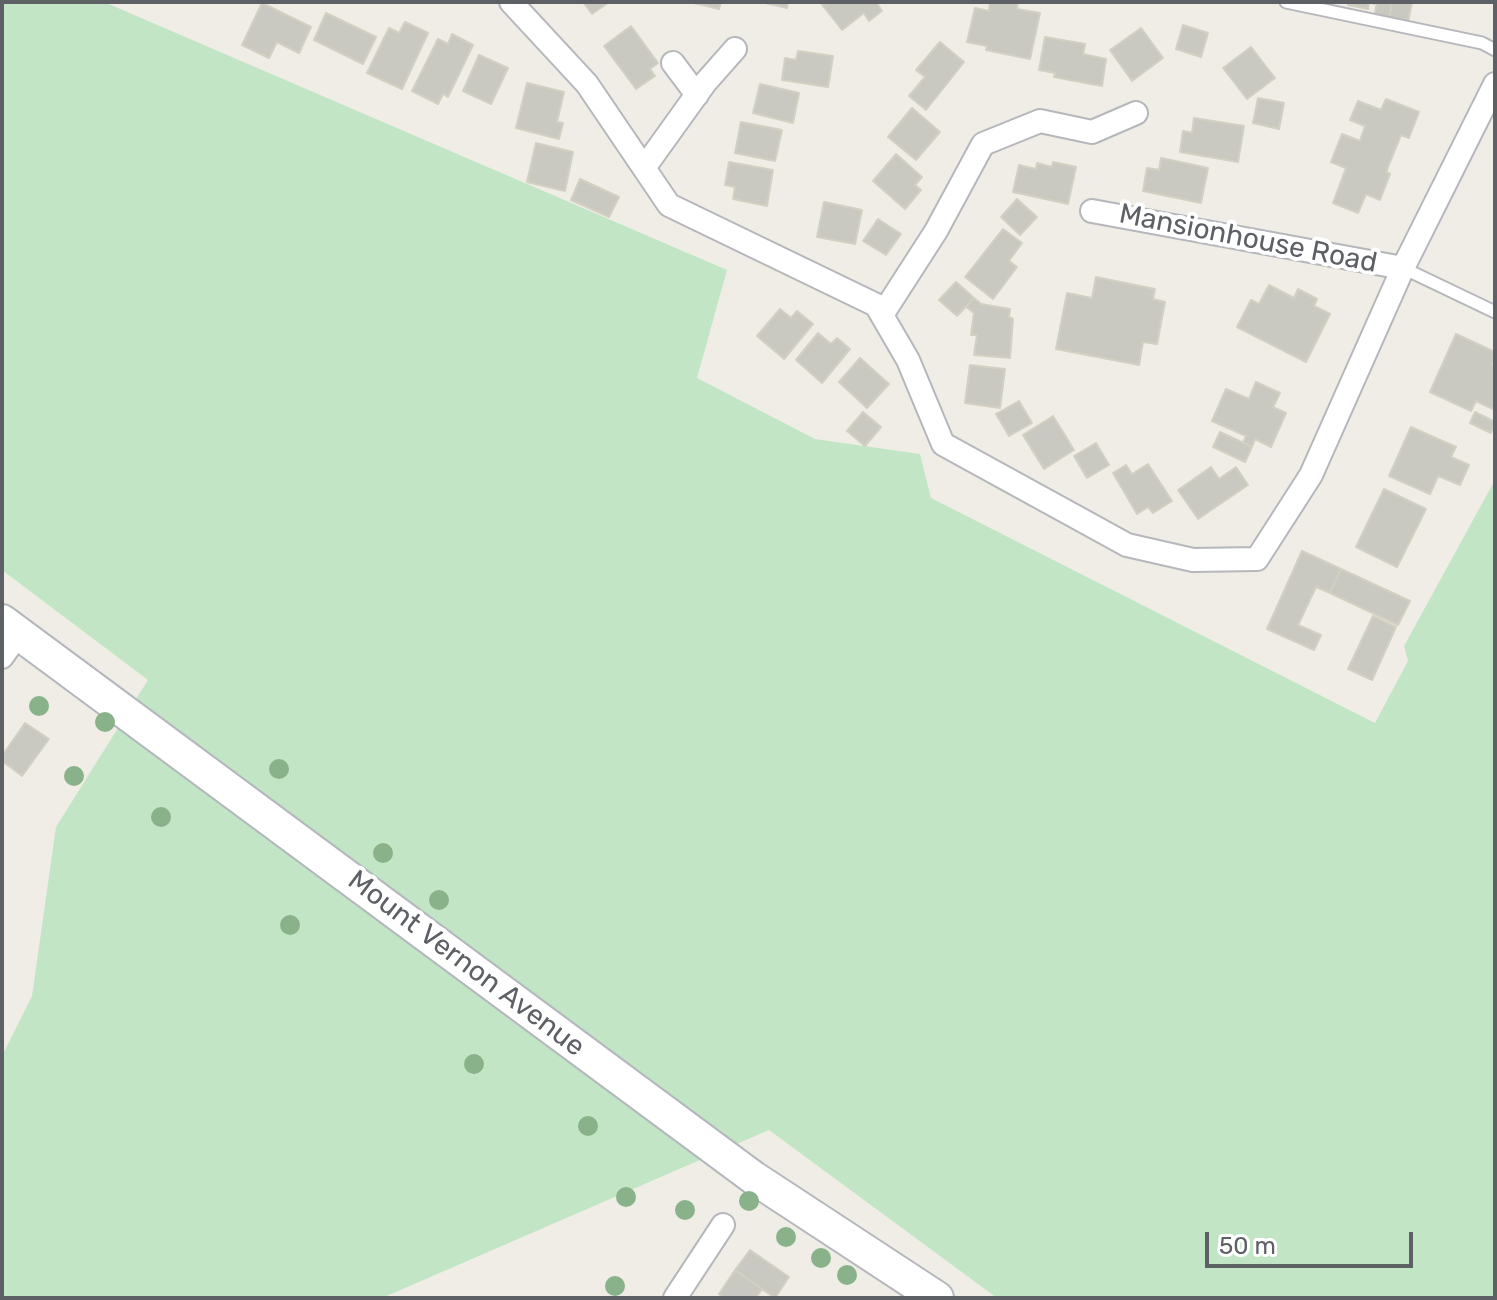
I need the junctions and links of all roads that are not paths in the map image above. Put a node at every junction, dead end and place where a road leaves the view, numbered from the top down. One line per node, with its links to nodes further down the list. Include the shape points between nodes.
1 (511, 2): 9 (street, Mansionhouse Road, via 587,84)
2 (1286, 2): 4 (lane)
3 (735, 49): 7 (street)
4 (1495, 50)
5 (673, 63): 7 (street)
6 (1495, 84): 11 (street, Mansionhouse Road)
7 (697, 95): 9 (street)
8 (1136, 113): 13 (street, via 1092,132 1040,121 983,144)
9 (644, 168): 13 (street, Mansionhouse Road, via 669,205 876,305)
10 (1092, 211): 11 (street, Mansionhouse Road)
11 (1403, 268): 12 (lane); 13 (street, Mansionhouse Road, via 1311,475 1257,559 1193,560 1127,545 943,444 908,360)
12 (1495, 312)
13 (882, 315)
14 (8, 637): 17 (main road, Mount Vernon Avenue, via 754,1178)
15 (723, 1225): 16 (street)
16 (675, 1298)
17 (937, 1298)

